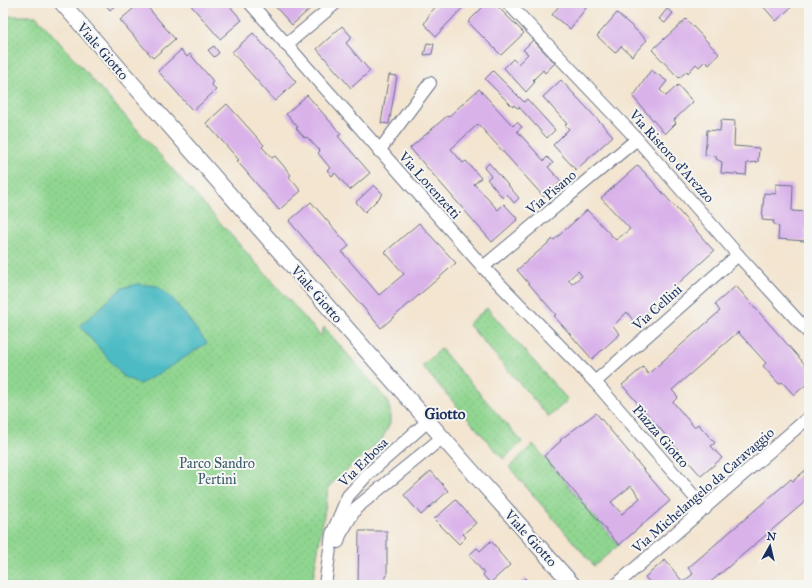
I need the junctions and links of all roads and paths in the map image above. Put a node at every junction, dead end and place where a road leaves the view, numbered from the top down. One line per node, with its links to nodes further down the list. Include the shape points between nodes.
1 (62, 3): 14 (street, Viale Giotto)
2 (250, 3): 5 (street, Via Lorenzetti)
3 (336, 3): 5 (street)
4 (508, 3): 7 (street, Via Ristoro d'Arezzo)
5 (286, 44): 8 (street, Via Lorenzetti)
6 (430, 84): 8 (street)
7 (637, 139): 9 (street, Via Ristoro d'Arezzo); 10 (street, Via Pisano)
8 (379, 151): 10 (street, Via Lorenzetti)
9 (738, 255): 11 (street, Via Ristoro d'Arezzo); 12 (street, Via Cellini)
10 (484, 268): 12 (street, Via Lorenzetti)
11 (809, 333)
12 (595, 382): 16 (street, Piazza Giotto)
13 (809, 417): 16 (street, Via Michelangelo da Caravaggio)
14 (428, 421): 15 (street, Viale Giotto); 17 (street, Via Erbosa, via 367,475 348,496 332,534)
15 (443, 437): 17 (street, Via Erbosa, via 356,508 340,535); 18 (street, Viale Giotto)
16 (705, 509): 19 (street, Via Michelangelo da Caravaggio)
17 (325, 583)
18 (573, 585)
19 (616, 585)

